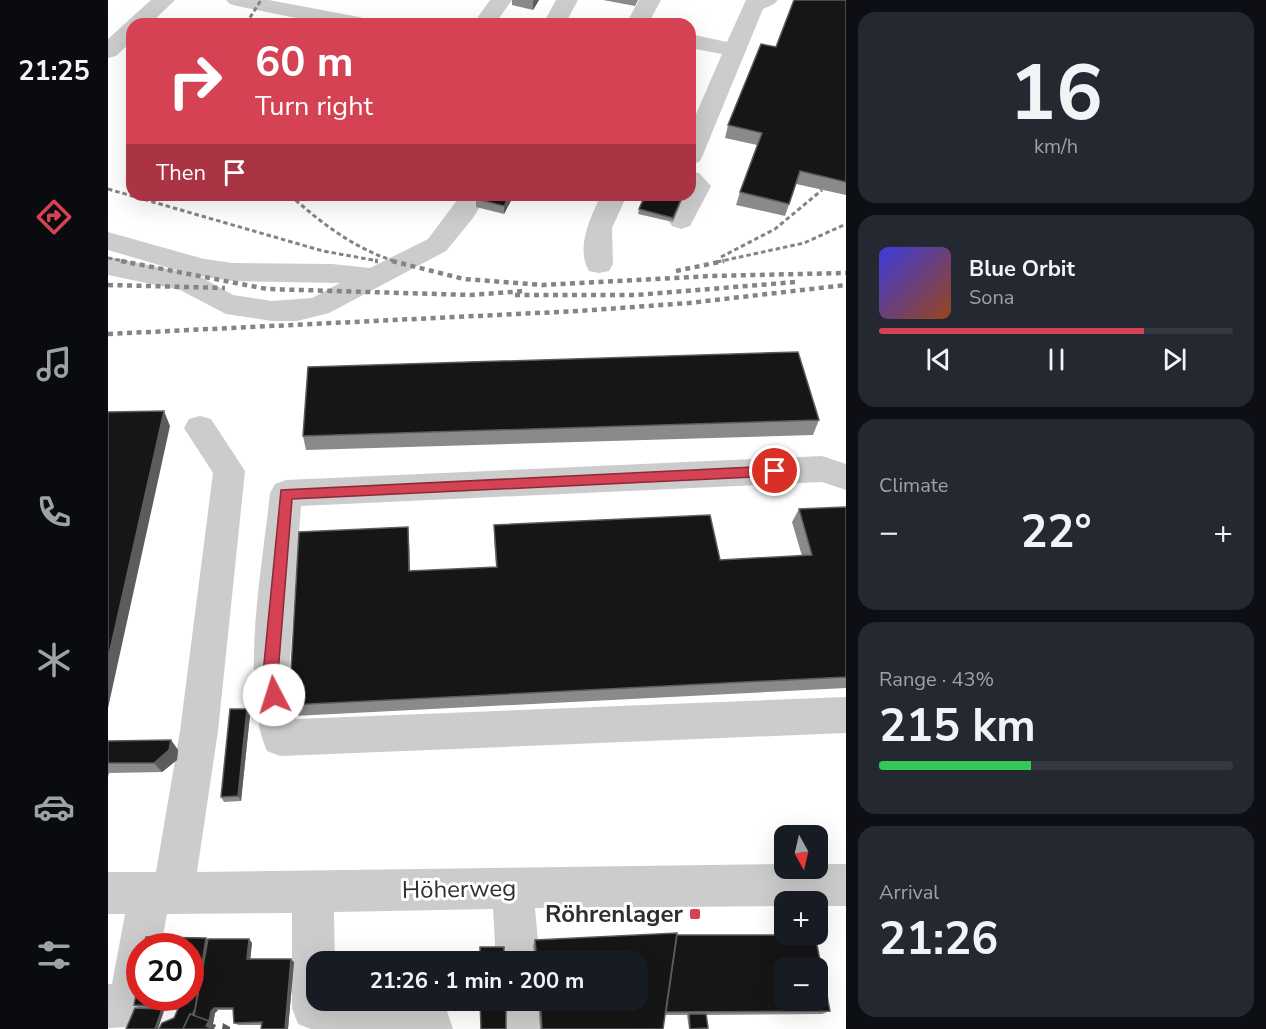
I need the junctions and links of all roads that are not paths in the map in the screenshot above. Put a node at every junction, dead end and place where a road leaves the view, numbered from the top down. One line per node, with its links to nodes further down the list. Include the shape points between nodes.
1 (164, 0): 8 (street)
2 (237, 0): 7 (street)
3 (501, 0): 10 (street)
4 (567, 0): 11 (street)
5 (650, 0): 12 (street)
6 (767, 0): 15 (street, via 754,5)
7 (265, 2): 9 (street)
8 (144, 18)
9 (333, 18)
10 (488, 18)
11 (557, 18)
12 (640, 18)
13 (126, 34): 16 (street)
14 (696, 42): 15 (street)
15 (735, 50): 17 (street)
16 (108, 51)
17 (696, 143)
18 (470, 201): 25 (street, via 437,245)
19 (611, 201): 23 (street, via 599,228)
20 (690, 201): 21 (street)
21 (681, 220)
22 (108, 241): 25 (street, via 204,268)
23 (599, 264)
24 (108, 266): 25 (street, via 188,282 226,304 272,311 319,306)
25 (374, 278)
26 (200, 428): 33 (street, via 229,471 199,731)
27 (846, 477): 28 (street, via 822,469 285,494 271,674 280,738)
28 (846, 715)
29 (846, 885): 30 (street, Höherweg)
30 (513, 889): 31 (street, Höherweg); 35 (street)
31 (313, 892): 33 (street, Höherweg); 39 (street, via 314,1008)
32 (108, 893): 33 (street, Höherweg)
33 (161, 893): 34 (street)
34 (145, 933)
35 (517, 951)
36 (126, 1005): 37 (street)
37 (108, 1006)
38 (522, 1011): 40 (street)
39 (431, 1027)
40 (523, 1029)

